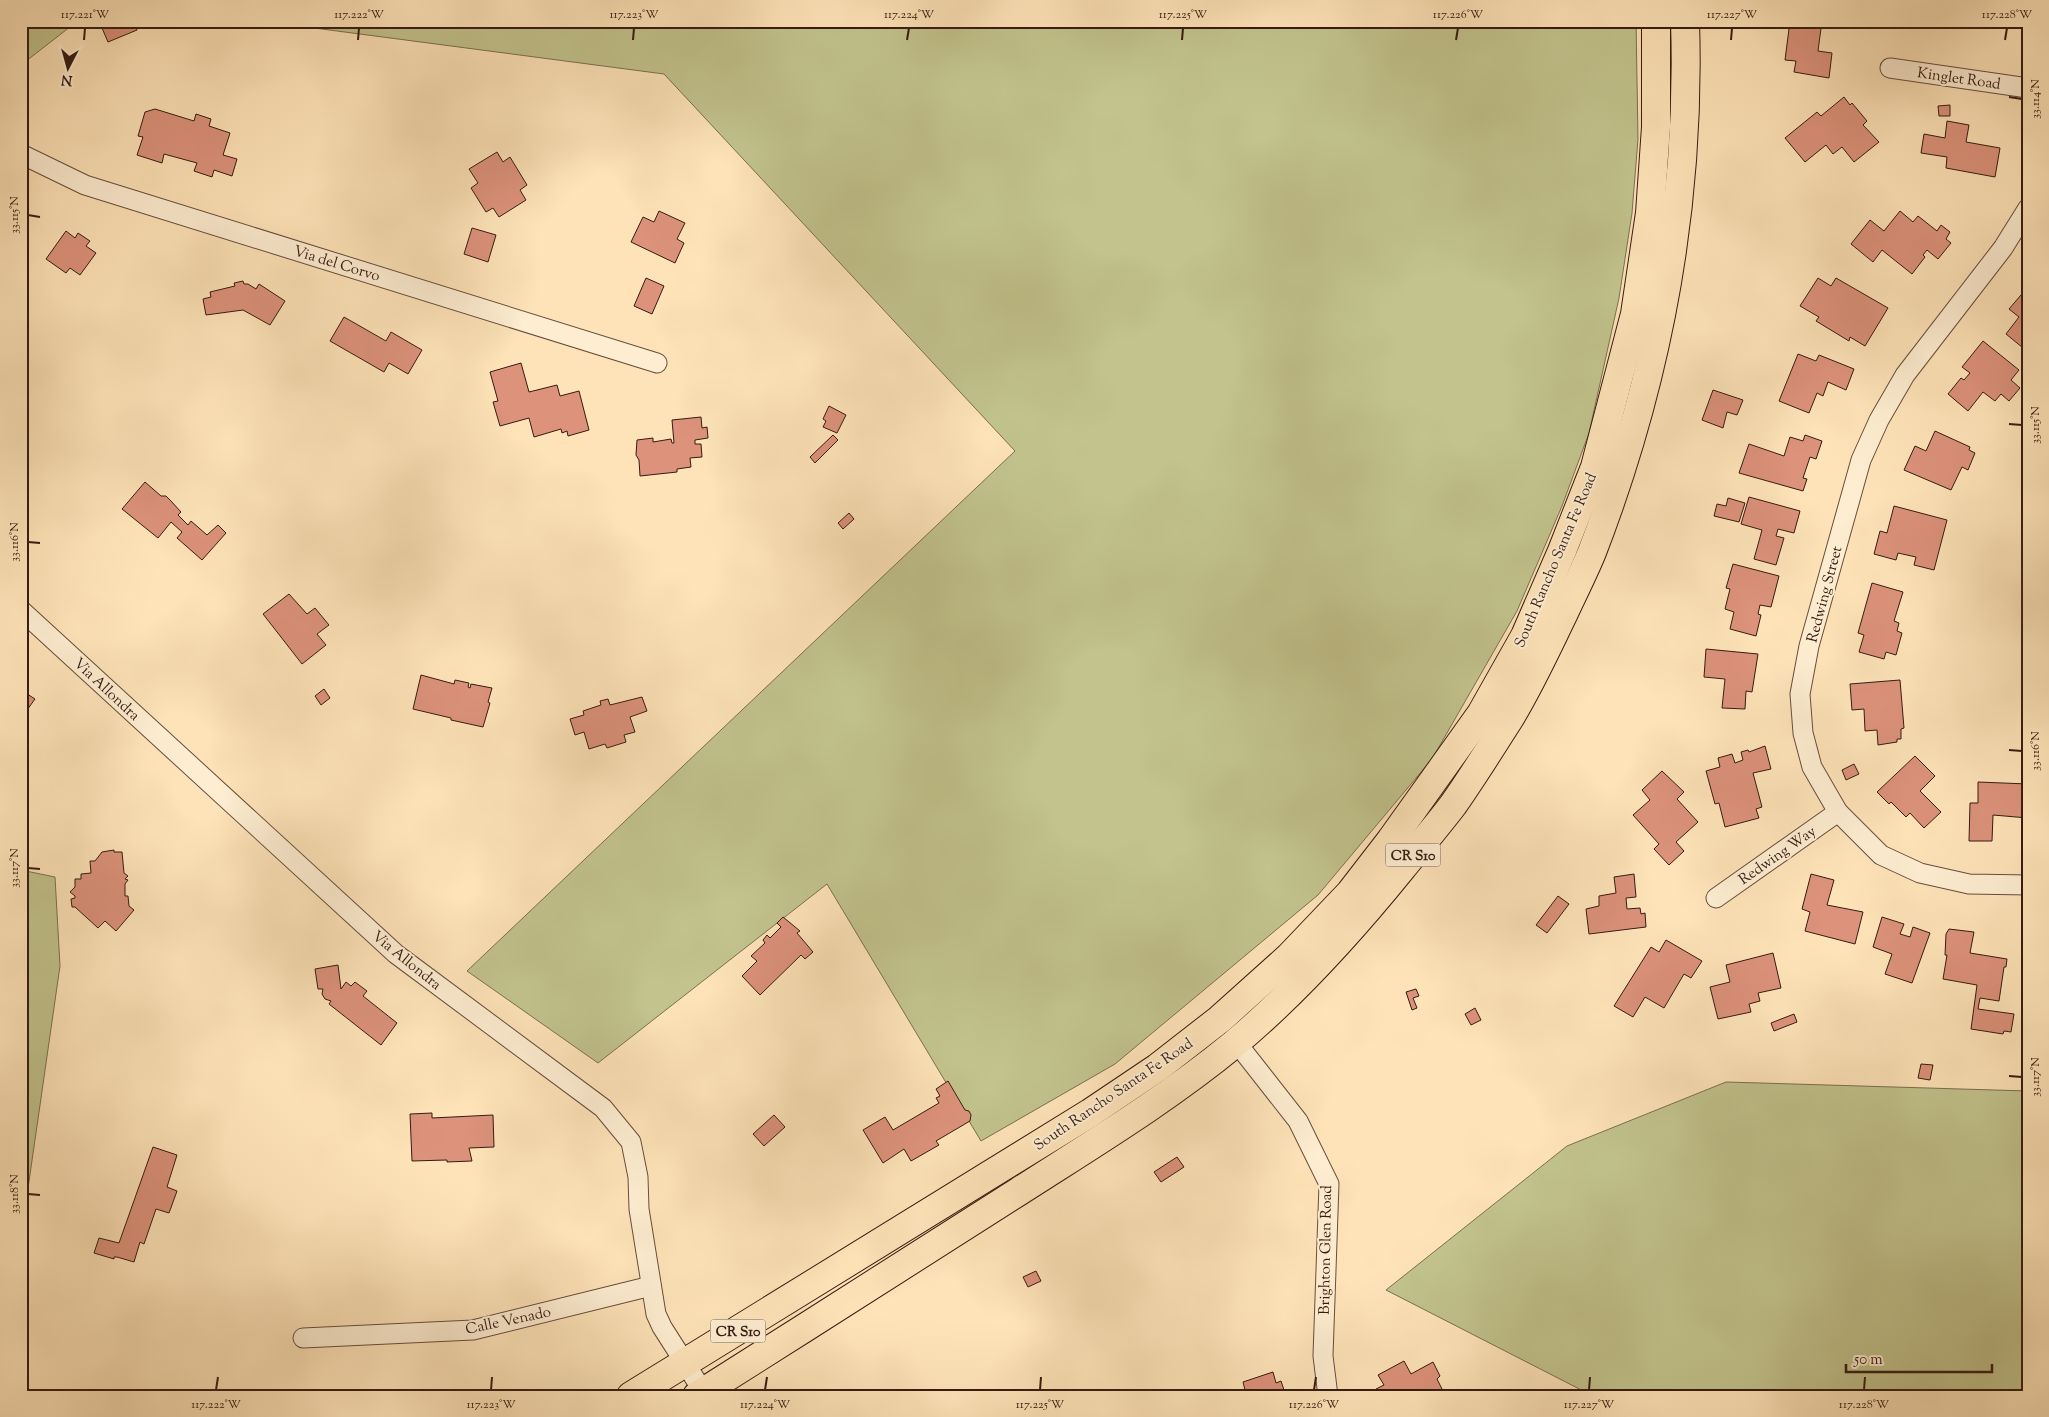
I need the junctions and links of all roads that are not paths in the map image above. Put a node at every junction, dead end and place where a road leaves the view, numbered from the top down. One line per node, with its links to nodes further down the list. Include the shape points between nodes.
1 (1656, 21): 15 (main road, South Rancho Santa Fe Road / CR S10, via 1656,126 1643,265 1633,324 1594,467 1525,636 1481,714 1391,840 1350,893 1289,957 1220,1019 1157,1068 1090,1113)
2 (1685, 21): 12 (main road, South Rancho Santa Fe Road / CR S10, via 1687,67 1682,170 1670,272 1633,434 1590,556 1510,718 1452,806 1367,911 1304,980)
3 (1890, 68): 4 (street, Kinglet Road)
4 (2028, 88)
5 (21, 154): 7 (street, Via del Corvo, via 86,185)
6 (2028, 208): 9 (street, Redwing Street, via 2003,248 1905,375 1861,460 1809,646 1800,694 1804,734 1812,767)
7 (657, 363)
8 (21, 610): 13 (street, Via Allondra, via 396,954 603,1108 630,1142 638,1177 639,1209)
9 (1838, 812): 10 (street, Redwing Street, via 1881,854 1920,873 1969,884); 11 (street, Redwing Way)
10 (2028, 885)
11 (1716, 898)
12 (1236, 1042): 16 (main road, South Rancho Santa Fe Road / CR S10, via 1146,1110); 18 (street, Brighton Glen Road, via 1298,1121 1329,1184 1324,1356)
13 (651, 1286): 14 (street, Calle Venado, via 474,1330); 15 (street, Via Allondra, via 656,1314)
14 (303, 1338)
15 (686, 1363): 16 (street, Via Allondra); 17 (main road, South Rancho Santa Fe Road / CR S10)
16 (702, 1394)
17 (631, 1396)
18 (1328, 1396)

